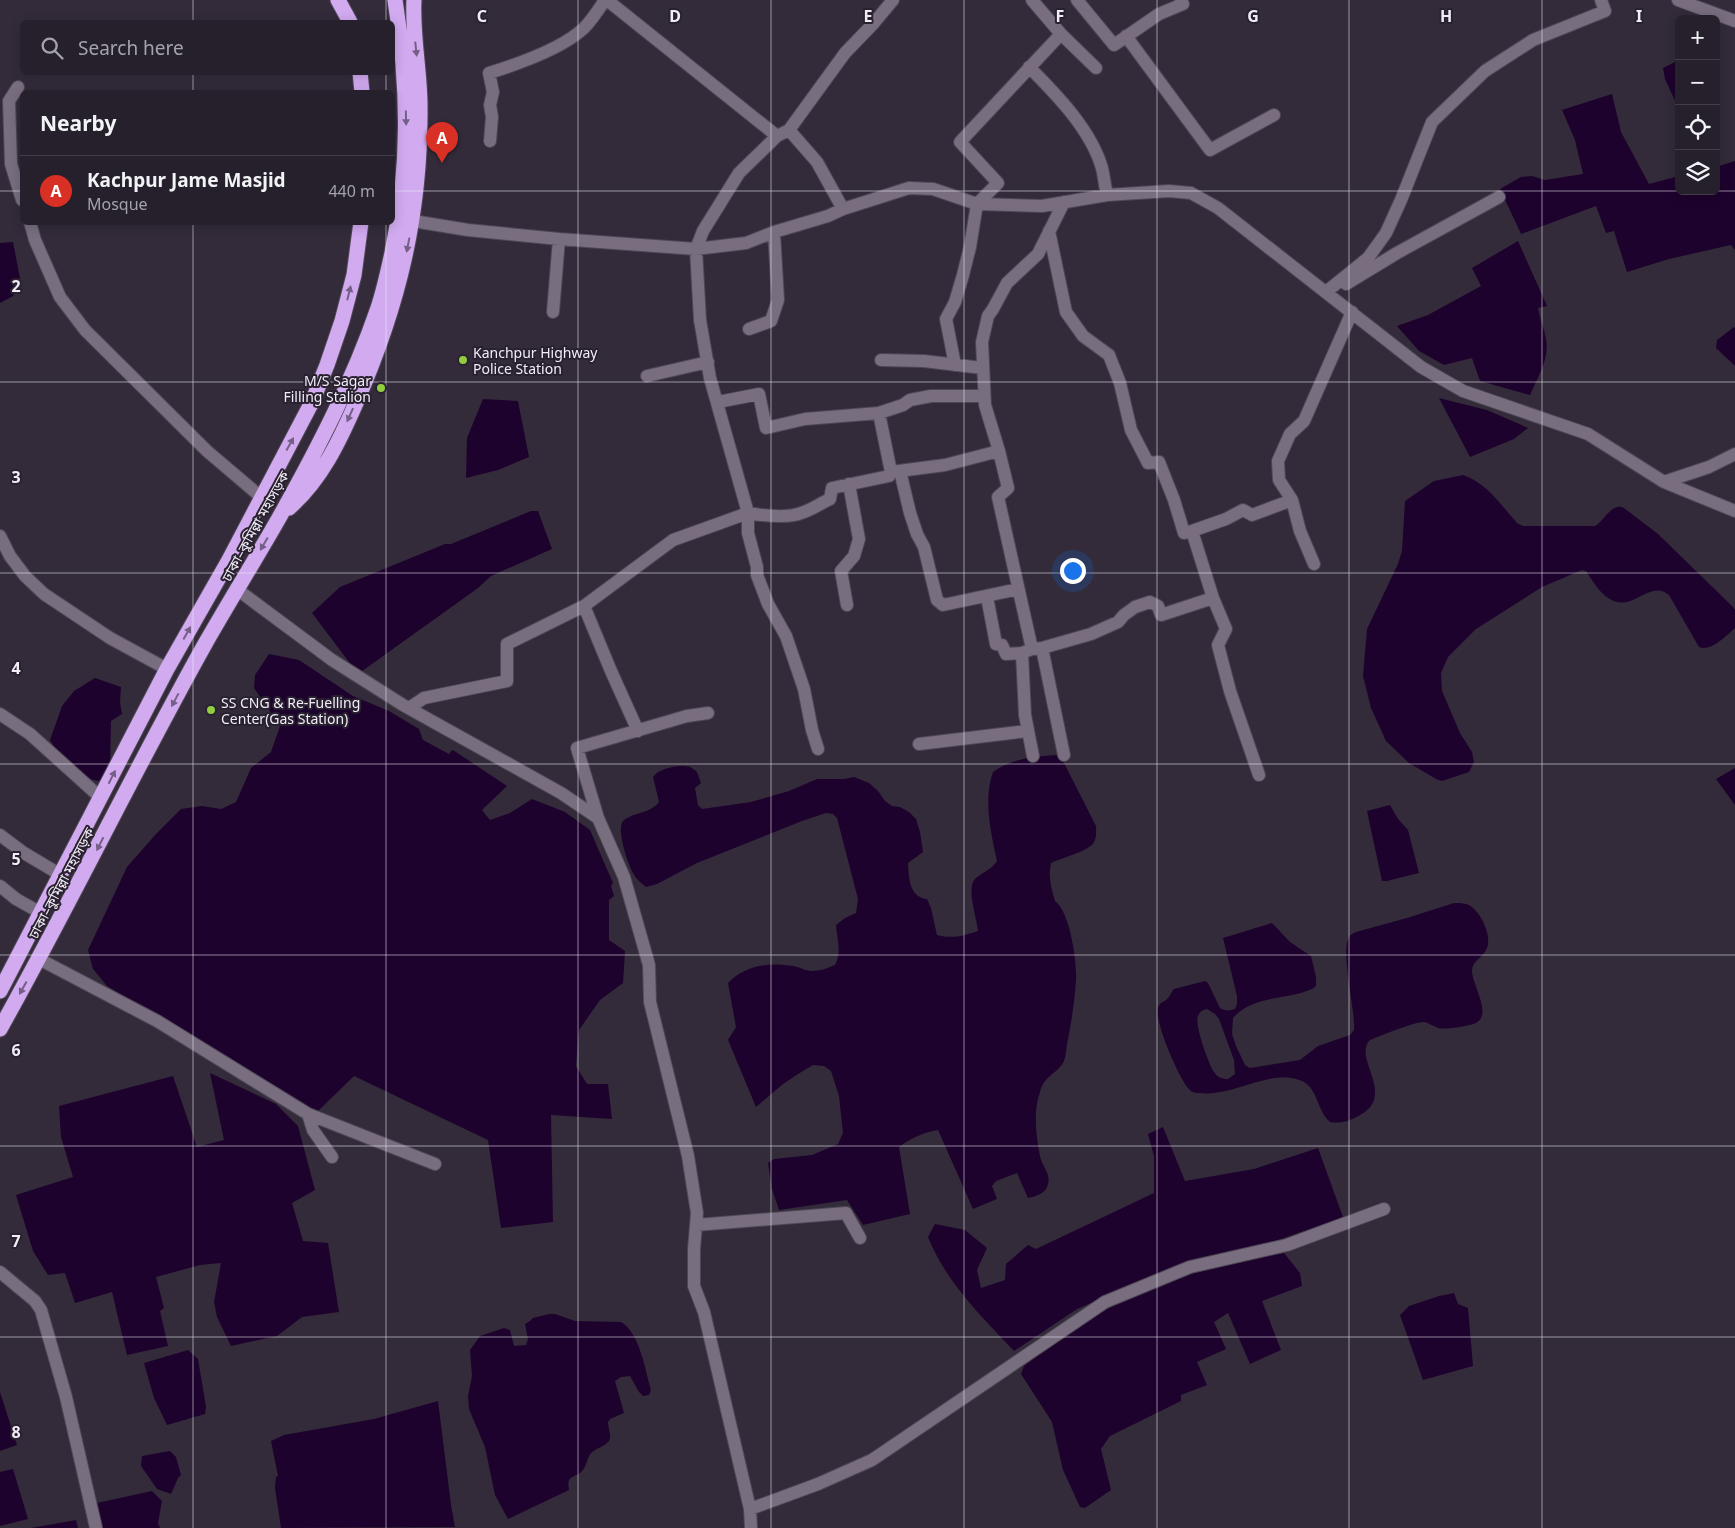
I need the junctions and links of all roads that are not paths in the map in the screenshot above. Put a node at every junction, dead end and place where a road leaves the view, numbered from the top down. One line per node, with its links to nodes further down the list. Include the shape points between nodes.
1 (338, 0): 12 (highway)
2 (349, 0): 13 (highway)
3 (395, 0): 60 (highway, ঢাকা–কুমিল্লা মহাসড়ক, one-way to 60, via 406,97 405,165 402,201 387,273 351,376)
4 (414, 0): 32 (highway, one-way to 32, via 420,106)
5 (606, 0): 24 (street); 25 (street, via 585,27 568,41 489,73 493,92)
6 (892, 0): 23 (street, via 845,53)
7 (1032, 0): 15 (street)
8 (1078, 0): 16 (street, via 1114,45)
9 (1601, 0): 39 (street, via 1605,11 1525,45 1485,71 1432,122 1386,233 1368,258)
10 (1678, 0): 14 (street)
11 (1185, 1): 16 (street)
12 (350, 20)
13 (351, 20)
14 (1735, 21)
15 (1061, 34): 17 (street); 18 (street)
16 (1126, 36): 22 (street, via 1210,150)
17 (1030, 68): 27 (street, via 1058,96 1093,145); 30 (street, via 960,142 998,182)
18 (1096, 68)
19 (360, 75): 21 (highway)
20 (18, 87): 26 (street, via 9,101 11,164)
21 (362, 90)
22 (1274, 115)
23 (789, 130): 24 (street); 31 (street, via 817,162)
24 (777, 136): 38 (street, via 739,173 702,231)
25 (490, 141)
26 (20, 193)
27 (1107, 195): 29 (street); 39 (street, via 1169,191 1191,193 1218,208)
28 (1500, 197): 39 (street)
29 (1064, 202): 30 (street, via 1042,206); 35 (street)
30 (977, 204): 31 (street, via 933,189 909,188); 45 (street, via 963,275 946,319)
31 (843, 209): 36 (street)
32 (413, 221): 37 (street); 60 (highway, one-way to 60, via 396,297 348,421 311,486)
33 (31, 225): 56 (street, via 60,297 85,330 207,451)
34 (361, 225): 56 (highway, ঢাকা–কুমিল্লা মহাসড়ক, one-way to 34, via 328,364 354,275)
35 (1049, 231): 46 (street, via 1038,254 1007,284 988,316 982,342); 61 (street, via 1066,312 1083,336 1109,355 1131,430 1148,462 1159,462 1184,533)
36 (774, 232): 38 (street, via 746,243); 42 (street, via 778,300 771,321)
37 (559, 239): 38 (street); 40 (street)
38 (696, 249): 44 (street, via 700,320)
39 (1327, 293): 41 (street)
40 (553, 312)
41 (1352, 312): 54 (street, via 1421,367 1462,391 1588,434); 57 (street, via 1304,421 1290,434 1278,461 1279,480)
42 (749, 329)
43 (881, 360): 45 (street)
44 (708, 362): 47 (street); 49 (street)
45 (955, 365): 46 (street)
46 (982, 368): 48 (street)
47 (647, 376)
48 (984, 396): 50 (street, via 931,396 910,400); 51 (street)
49 (718, 402): 50 (street, via 759,394 766,428 805,420); 59 (street)
50 (879, 414): 53 (street)
51 (999, 451): 53 (street, via 945,465); 64 (street, via 1008,488 998,497)
52 (1735, 454): 54 (street, via 1709,467)
53 (896, 471): 55 (street, via 889,476); 66 (street, via 924,547 937,600 943,606)
54 (1664, 482): 58 (street)
55 (849, 484): 59 (street, via 832,488 830,499 794,516); 68 (street, via 859,539 854,556 841,571)
56 (261, 497): 71 (highway, ঢাকা–কুমিল্লা মহাসড়ক, one-way to 56)
57 (1292, 500): 61 (street, via 1252,515 1243,510); 63 (street, via 1300,531)
58 (1735, 511)
59 (748, 513): 69 (street, via 673,540); 78 (street, via 748,533 757,575 768,604 786,636 804,689)
60 (281, 515): 65 (highway, ঢাকা–কুমিল্লা মহাসড়ক, one-way to 65)
61 (1192, 531): 67 (street)
62 (0, 536): 71 (street, via 25,576 44,594 110,638)
63 (1314, 564)
64 (1018, 589): 66 (street); 70 (street)
65 (238, 590): 72 (street, via 332,660); 88 (highway, ঢাকা–কুমিল্লা মহাসড়ক, one-way to 88, via 206,643)
66 (987, 597): 70 (street, via 996,644 1002,645 1006,654)
67 (1213, 598): 70 (street, via 1161,616 1158,606 1150,602 1135,607 1118,622 1091,634); 81 (street, via 1226,629 1218,645)
68 (847, 605)
69 (584, 606): 72 (street, via 507,644 507,680 424,698); 75 (street)
70 (1032, 650): 76 (street); 79 (street)
71 (167, 670): 82 (highway, ঢাকা–কুমিল্লা মহাসড়ক, one-way to 71)
72 (409, 708): 83 (street, via 561,793)
73 (708, 713): 75 (street)
74 (0, 714): 82 (street, via 30,734)
75 (638, 731): 83 (street, via 577,748)
76 (1027, 731): 77 (street); 80 (street)
77 (919, 744)
78 (818, 749)
79 (1064, 755)
80 (1033, 756)
81 (1259, 775)
82 (101, 798): 85 (highway, ঢাকা–কুমিল্লা মহাসড়ক)
83 (598, 818): 95 (street, via 624,877 648,965 650,1002 688,1156)
84 (0, 835): 85 (street, via 24,854)
85 (61, 875): 87 (highway, ঢাকা–কুমিল্লা মহাসড়ক)
86 (0, 886): 87 (street)
87 (41, 913): 89 (highway, ঢাকা–কুমিল্লা মহাসড়ক)
88 (40, 959): 90 (highway, ঢাকা–কুমিল্লা মহাসড়ক, one-way to 90); 91 (street, via 157,1021)
89 (0, 991)
90 (0, 1029)
91 (308, 1114): 92 (street, via 313,1130); 93 (street)
92 (332, 1157)
93 (435, 1164)
94 (1384, 1208): 98 (street, via 1287,1245 1190,1267 1105,1302 872,1460)
95 (696, 1225): 96 (street, via 846,1213); 98 (street, via 694,1286 704,1312)
96 (860, 1238)
97 (0, 1272): 99 (street, via 35,1301 41,1310 66,1397)
98 (750, 1509): 100 (street)
99 (96, 1528)
100 (751, 1528)

